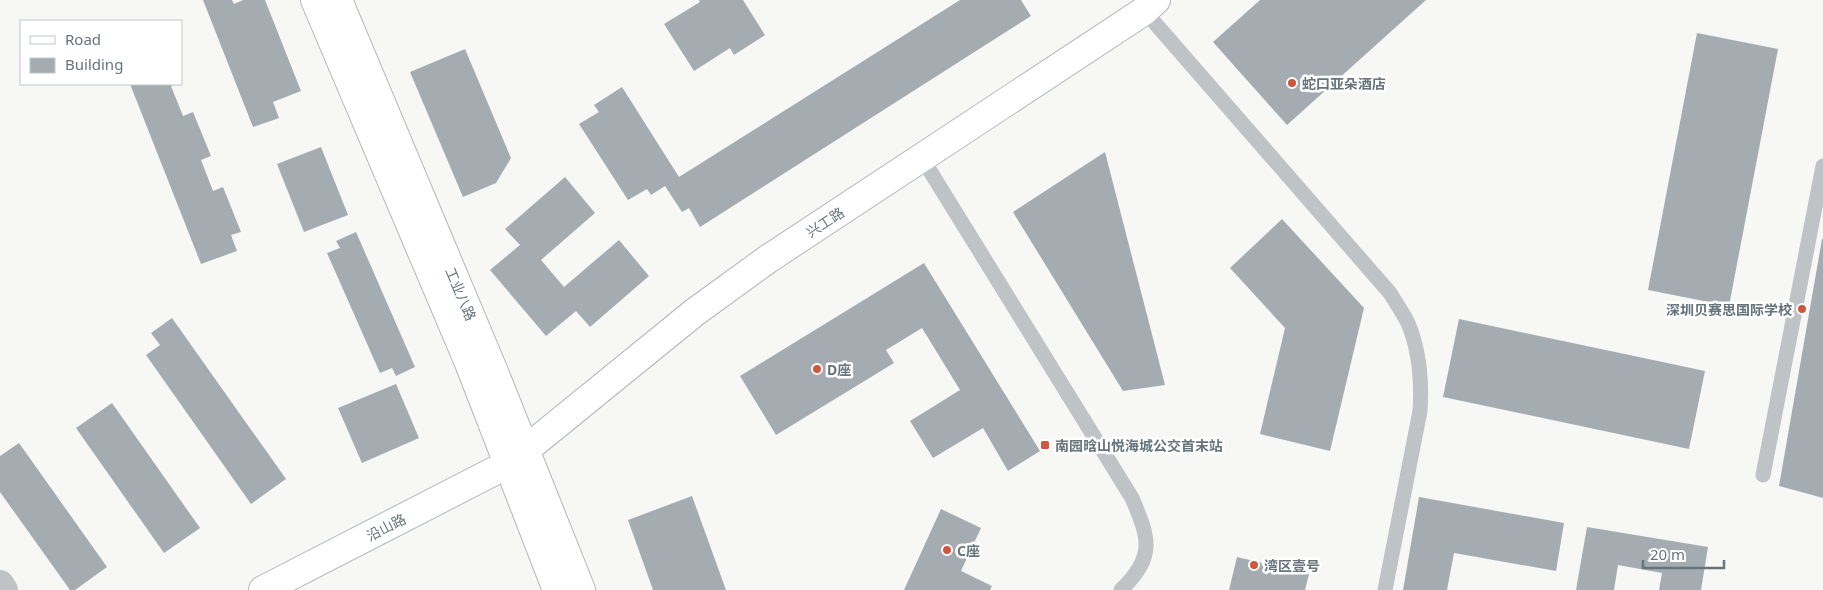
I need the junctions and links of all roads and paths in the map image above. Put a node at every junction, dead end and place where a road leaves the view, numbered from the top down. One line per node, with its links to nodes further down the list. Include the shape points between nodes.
1 (315, 0): 6 (street, 工业八路, via 469,363)
2 (338, 0): 6 (street, 工业八路, via 490,363)
3 (1145, 4): 4 (street, 兴工路); 14 (lane, via 1390,293 1407,323 1418,355 1420,411)
4 (922, 158): 6 (street, 兴工路, via 768,259 694,312); 13 (lane, via 1132,498 1144,527 1147,550 1140,567)
5 (1823, 166): 7 (lane)
6 (516, 457): 10 (street, 沿山路); 11 (street, 工业八路); 12 (street, 工业八路)
7 (1763, 475)
8 (0, 584): 9 (street)
9 (4, 590)
10 (264, 590)
11 (557, 590)
12 (581, 590)
13 (1121, 590)
14 (1385, 590)

